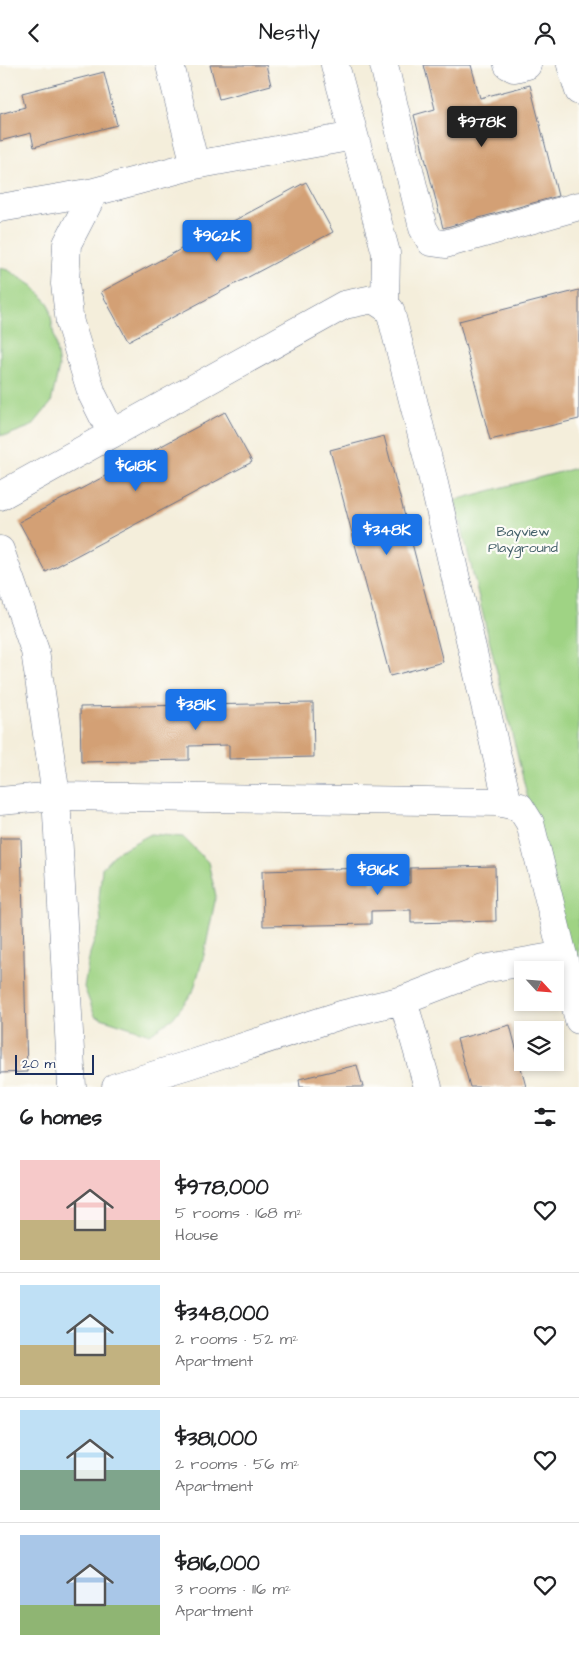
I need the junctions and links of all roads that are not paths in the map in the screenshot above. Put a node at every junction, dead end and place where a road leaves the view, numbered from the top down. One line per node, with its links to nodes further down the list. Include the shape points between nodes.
1 (170, 65): 9 (lane)
2 (335, 65): 8 (lane)
3 (384, 65): 11 (lane, via 423,229 431,241 446,244)
4 (508, 65): 5 (lane, via 514,68)
5 (527, 65)
6 (571, 65): 7 (lane)
7 (579, 91)
8 (354, 136): 9 (lane); 13 (lane, via 386,253)
9 (195, 165): 10 (lane)
10 (94, 192): 12 (lane); 14 (lane, via 67,244 65,284 70,323 92,394)
11 (579, 207)
12 (0, 208)
13 (385, 307): 14 (lane, via 373,299 344,305); 19 (lane, via 390,310 432,475)
14 (112, 434): 15 (lane)
15 (0, 496)
16 (0, 550): 17 (lane, via 35,651)
17 (56, 796): 18 (lane); 19 (lane, via 498,802); 23 (lane)
18 (0, 801)
19 (508, 805): 20 (lane, via 520,807 530,823)
20 (563, 955): 21 (lane, via 483,969); 22 (lane)
21 (403, 1000): 24 (lane, via 344,1013); 25 (lane)
22 (579, 1020)
23 (72, 1087)
24 (116, 1087)
25 (428, 1087)

